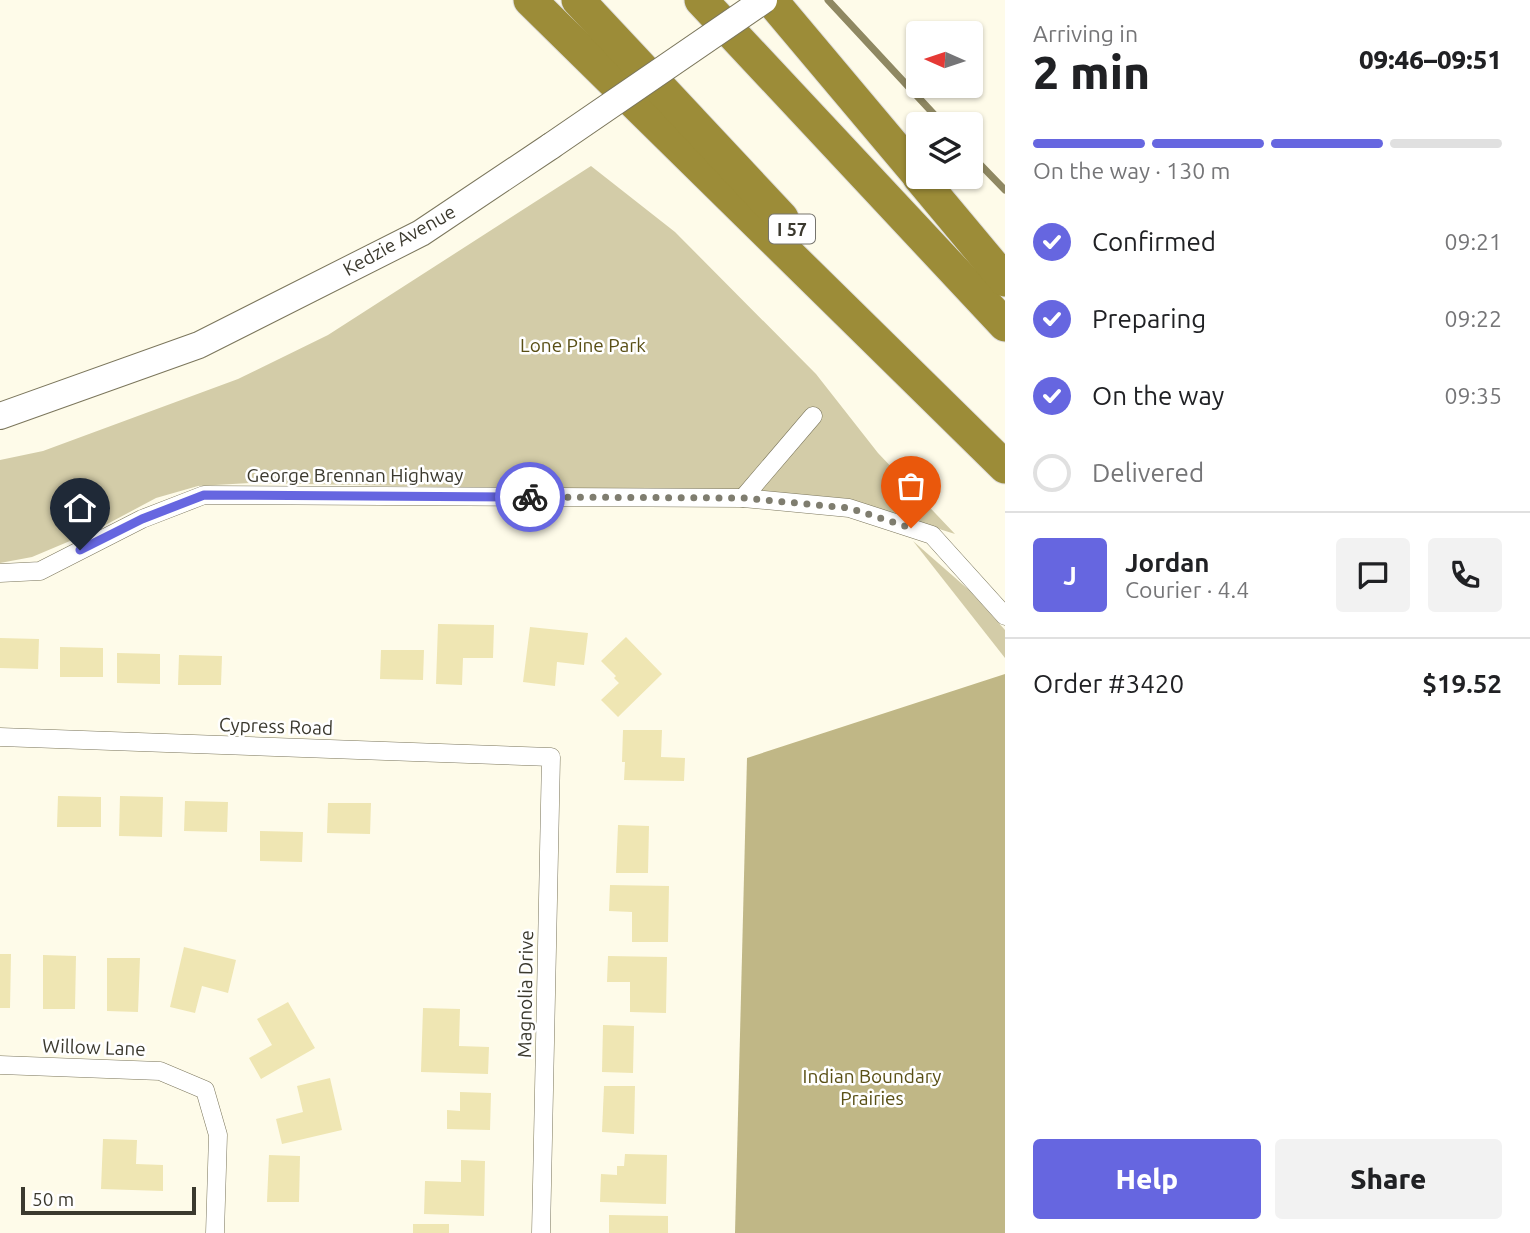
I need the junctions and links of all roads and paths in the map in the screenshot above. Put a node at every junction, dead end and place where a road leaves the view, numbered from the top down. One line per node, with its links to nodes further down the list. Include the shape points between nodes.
1 (530, 0): 13 (highway)
2 (578, 0): 12 (highway, I 57)
3 (701, 0): 9 (highway)
4 (764, 0): 10 (main road, Kedzie Avenue, bridge, via 421,233 199,345)
5 (771, 0): 6 (highway)
6 (906, 161)
7 (930, 189): 8 (highway)
8 (1005, 280)
9 (1005, 326)
10 (0, 416)
11 (813, 416): 14 (street)
12 (1005, 458)
13 (1005, 467)
14 (743, 498): 15 (street, George Brennan Highway, via 204,495 142,519 40,571); 16 (street, George Brennan Highway, via 849,508 932,535)
15 (0, 573)
16 (1005, 616)
17 (0, 737): 18 (street, Cypress Road)
18 (551, 757): 21 (street, Magnolia Drive)
19 (0, 1065): 20 (street, Willow Lane, via 160,1071 205,1090 218,1135)
20 (215, 1233)
21 (541, 1233)

